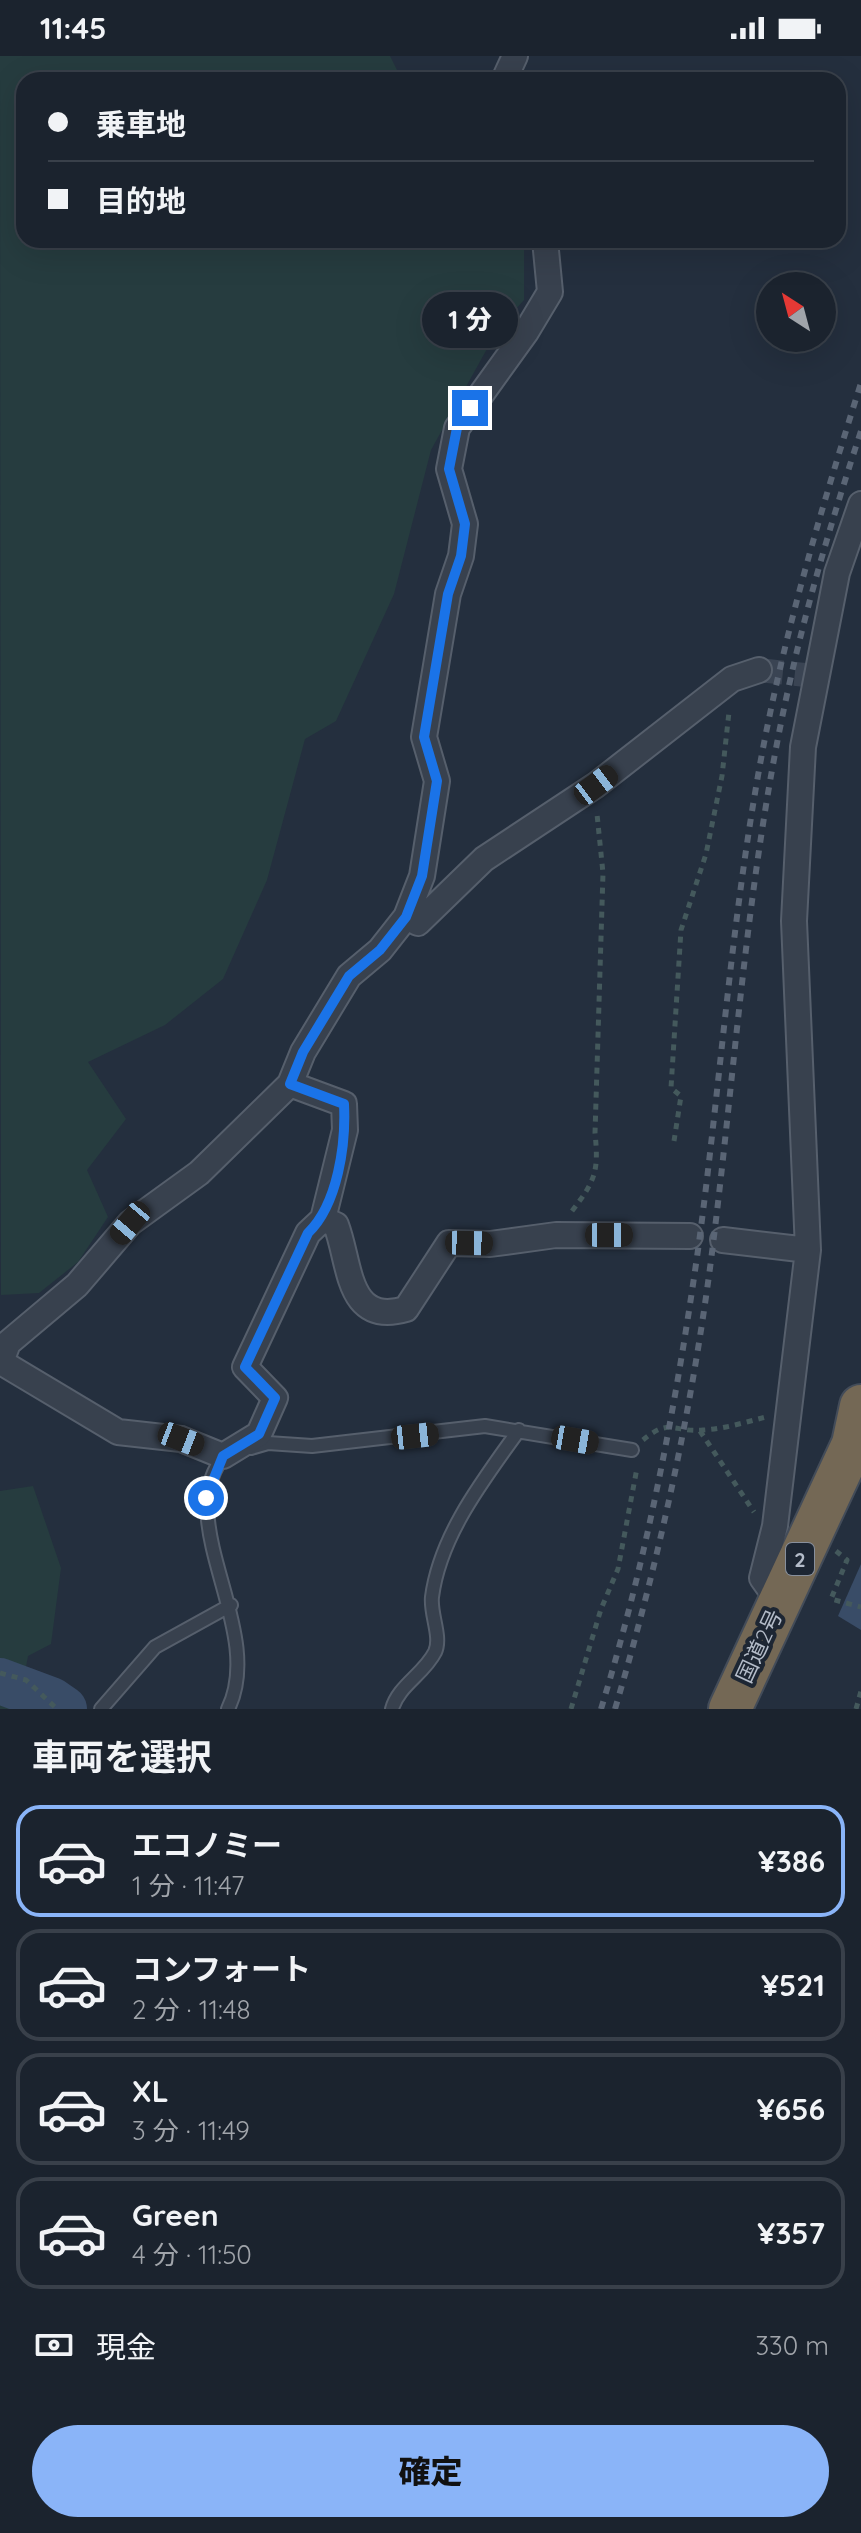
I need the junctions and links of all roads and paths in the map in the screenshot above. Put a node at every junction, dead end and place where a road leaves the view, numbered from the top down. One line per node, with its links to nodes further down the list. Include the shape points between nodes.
1 (546, 248): 6 (street, via 550,292 457,428 449,469 465,524 424,737 437,781 422,876)
2 (861, 504): 13 (street, via 837,573 803,747 794,921)
3 (759, 670): 4 (street)
4 (732, 679): 5 (street); 8 (path, via 719,792 681,930 671,1088 681,1096)
5 (596, 785): 6 (street, via 484,859 418,923); 10 (path, via 603,873 598,1164 592,1183)
6 (406, 917): 7 (street, via 380,950 349,976)
7 (290, 1084): 9 (street, via 344,1104 345,1130); 14 (street, via 199,1173 130,1223 77,1285 8,1343)
8 (674, 1141)
9 (323, 1219): 10 (street, via 336,1225 352,1290 369,1308 386,1314 406,1309 449,1243 490,1244); 20 (street, via 308,1233 245,1367 275,1398 270,1410 259,1434)
10 (556, 1235): 11 (street)
11 (690, 1236)
12 (723, 1240): 13 (street)
13 (808, 1250): 16 (street)
14 (1, 1362): 20 (street, via 118,1432 181,1439)
15 (861, 1406): 21 (highway, 国道2号 / 2, via 853,1444)
16 (790, 1412): 18 (path); 21 (street)
17 (519, 1430): 19 (lane); 20 (lane, via 485,1426 312,1446 268,1443); 29 (lane, via 479,1486 443,1555 432,1599 437,1648 420,1675 395,1697)
18 (700, 1431): 19 (path, via 657,1428); 21 (path, via 754,1513)
19 (632, 1450): 30 (path, via 638,1462 618,1569)
20 (223, 1456): 22 (lane, via 206,1498 206,1515)
21 (794, 1528): 23 (path, via 847,1560 831,1599); 31 (highway, 国道2号 / 2, via 779,1602)
22 (231, 1605): 27 (lane, via 155,1647); 28 (lane, via 236,1651)
23 (861, 1607)
24 (0, 1673): 26 (path, via 26,1680)
25 (861, 1691): 32 (path)
26 (57, 1709)
27 (101, 1709)
28 (228, 1709)
29 (392, 1709)
30 (571, 1709)
31 (730, 1709)
32 (856, 1709)

